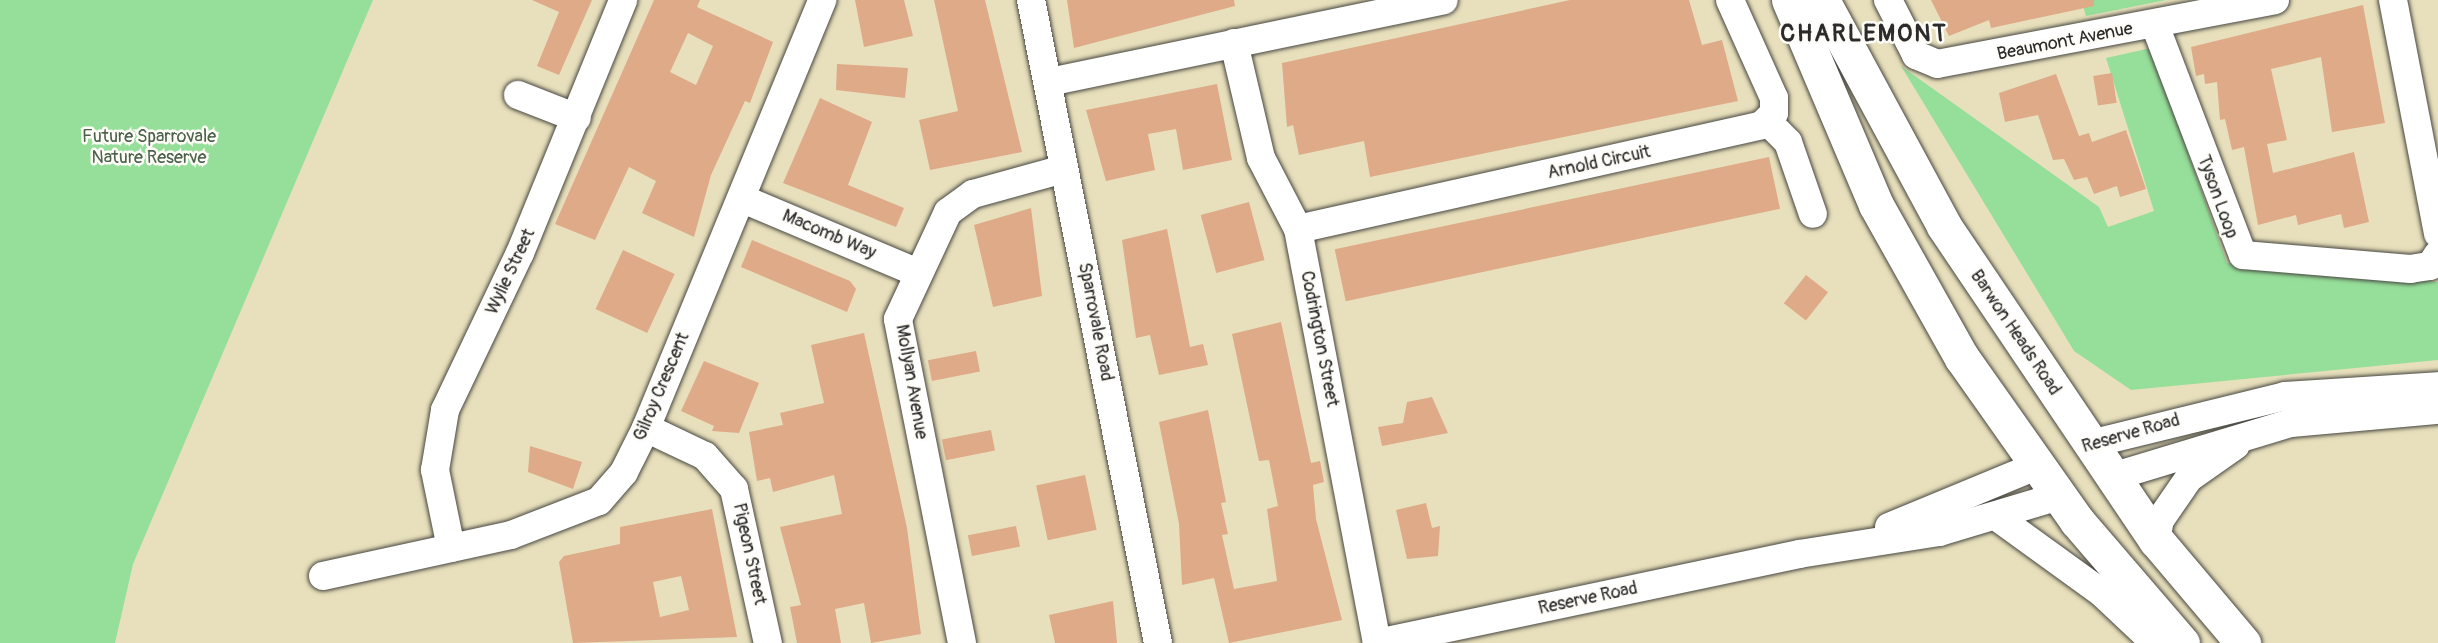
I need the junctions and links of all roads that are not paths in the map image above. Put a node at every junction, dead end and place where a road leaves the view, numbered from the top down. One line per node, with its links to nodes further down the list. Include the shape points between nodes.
1 (623, 0): 15 (street, Wylie Street)
2 (822, 0): 18 (street, Gilroy Crescent)
3 (1031, 0): 13 (street, Sparrovale Road)
4 (1444, 0): 12 (street)
5 (1730, 0): 16 (street, via 1772,94)
6 (1789, 0): 28 (main road, via 1831,108 1905,261)
7 (1822, 0): 27 (main road, Barwon Heads Road, via 1912,173)
8 (1888, 0): 11 (street, Beaumont Avenue, via 1916,55 1937,64)
9 (2275, 0): 11 (street, Beaumont Avenue)
10 (2393, 0): 21 (street, Tyson Loop)
11 (2155, 25): 21 (street, Tyson Loop, via 2243,256 2410,270)
12 (1234, 43): 13 (street); 20 (street, Codrington Street, via 1261,158)
13 (1049, 82): 17 (street, Sparrovale Road)
14 (518, 95): 15 (street)
15 (577, 118): 33 (street, Wylie Street, via 445,410 435,470)
16 (1768, 122): 19 (street, via 1788,142); 20 (street, Arnold Circuit)
17 (1064, 169): 22 (street, Mollyan Avenue, via 959,202 937,227); 38 (street, Sparrovale Road)
18 (743, 199): 22 (street, Macomb Way); 26 (street, Gilroy Crescent)
19 (1813, 214)
20 (1298, 229): 39 (street, Codrington Street)
21 (2437, 252)
22 (916, 272): 37 (street, Mollyan Avenue, via 898,329)
23 (2438, 386): 27 (street, Reserve Road, via 2285,396)
24 (2438, 410): 25 (street, Reserve Road)
25 (2291, 423): 29 (street, Reserve Road); 32 (street, via 2196,471 2160,520)
26 (646, 428): 33 (street, Gilroy Crescent, via 624,472 599,501 555,523); 36 (street, Pigeon Street, via 705,456 734,489)
27 (2090, 444): 28 (main road, Reserve Road); 29 (main road, Barwon Heads Road)
28 (2036, 466): 30 (main road); 34 (street, Reserve Road, via 1941,509)
29 (2112, 477): 30 (main road, Reserve Road); 32 (main road, Barwon Heads Road)
30 (2059, 496): 31 (street, Reserve Road); 41 (main road)
31 (1997, 517): 34 (street, Reserve Road); 40 (street, via 2102,593)
32 (2156, 540): 42 (main road, Barwon Heads Road)
33 (451, 548): 35 (street, Gilroy Crescent)
34 (1799, 554): 39 (street, Reserve Road)
35 (323, 576)
36 (768, 643)
37 (962, 643)
38 (1158, 643)
39 (1377, 643)
40 (2155, 643)
41 (2182, 643)
42 (2243, 643)

